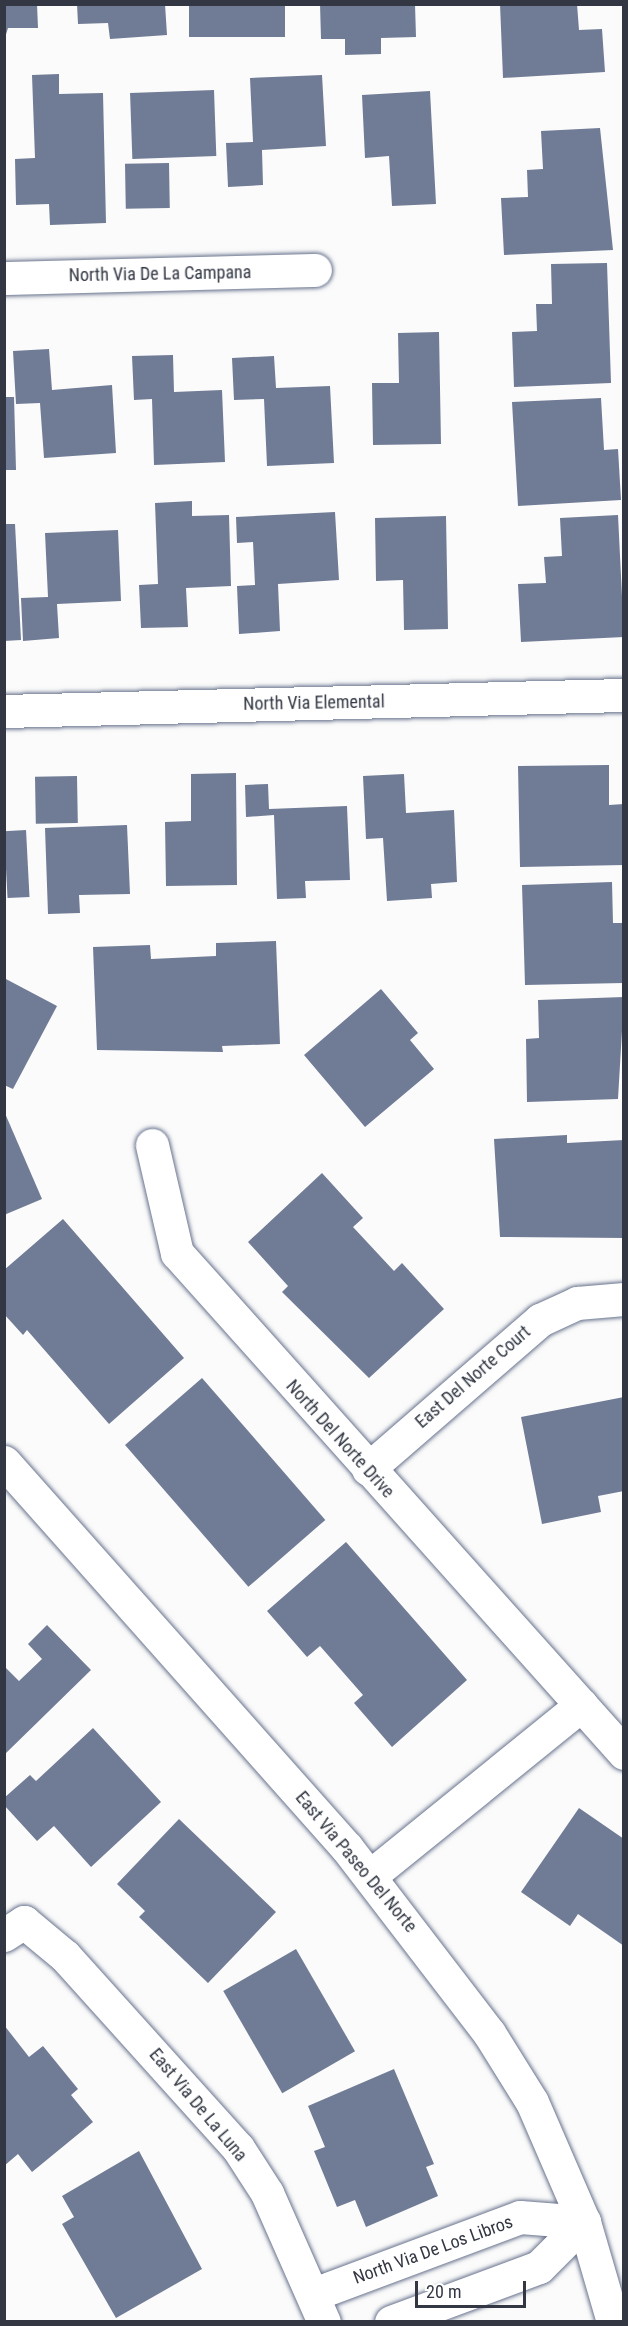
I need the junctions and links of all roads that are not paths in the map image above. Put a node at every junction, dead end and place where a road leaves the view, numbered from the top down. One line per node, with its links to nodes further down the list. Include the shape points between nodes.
1 (315, 270): 2 (street, North Via De La Campana)
2 (4, 278)
3 (624, 695): 4 (street, North Via Elemental)
4 (4, 711)
5 (152, 1144): 8 (street, North Del Norte Drive, via 177,1253)
6 (624, 1299): 8 (street, East Del Norte Court, via 577,1304 540,1320)
7 (4, 1462): 11 (street, East Via Paseo Del Norte)
8 (368, 1469): 9 (street, North Del Norte Drive)
9 (581, 1705): 10 (street, North Del Norte Drive); 11 (street)
10 (624, 1753)
11 (370, 1876): 13 (street, East Via Paseo Del Norte, via 489,2033 532,2102)
12 (14, 1929): 14 (street, East Via De La Luna, via 65,1956 238,2148 267,2193)
13 (584, 2222): 14 (street, North Via De Los Libros, via 520,2217); 15 (street, via 539,2267); 16 (street, East Via Paseo Del Norte)
14 (319, 2308)
15 (391, 2322)
16 (613, 2322)

